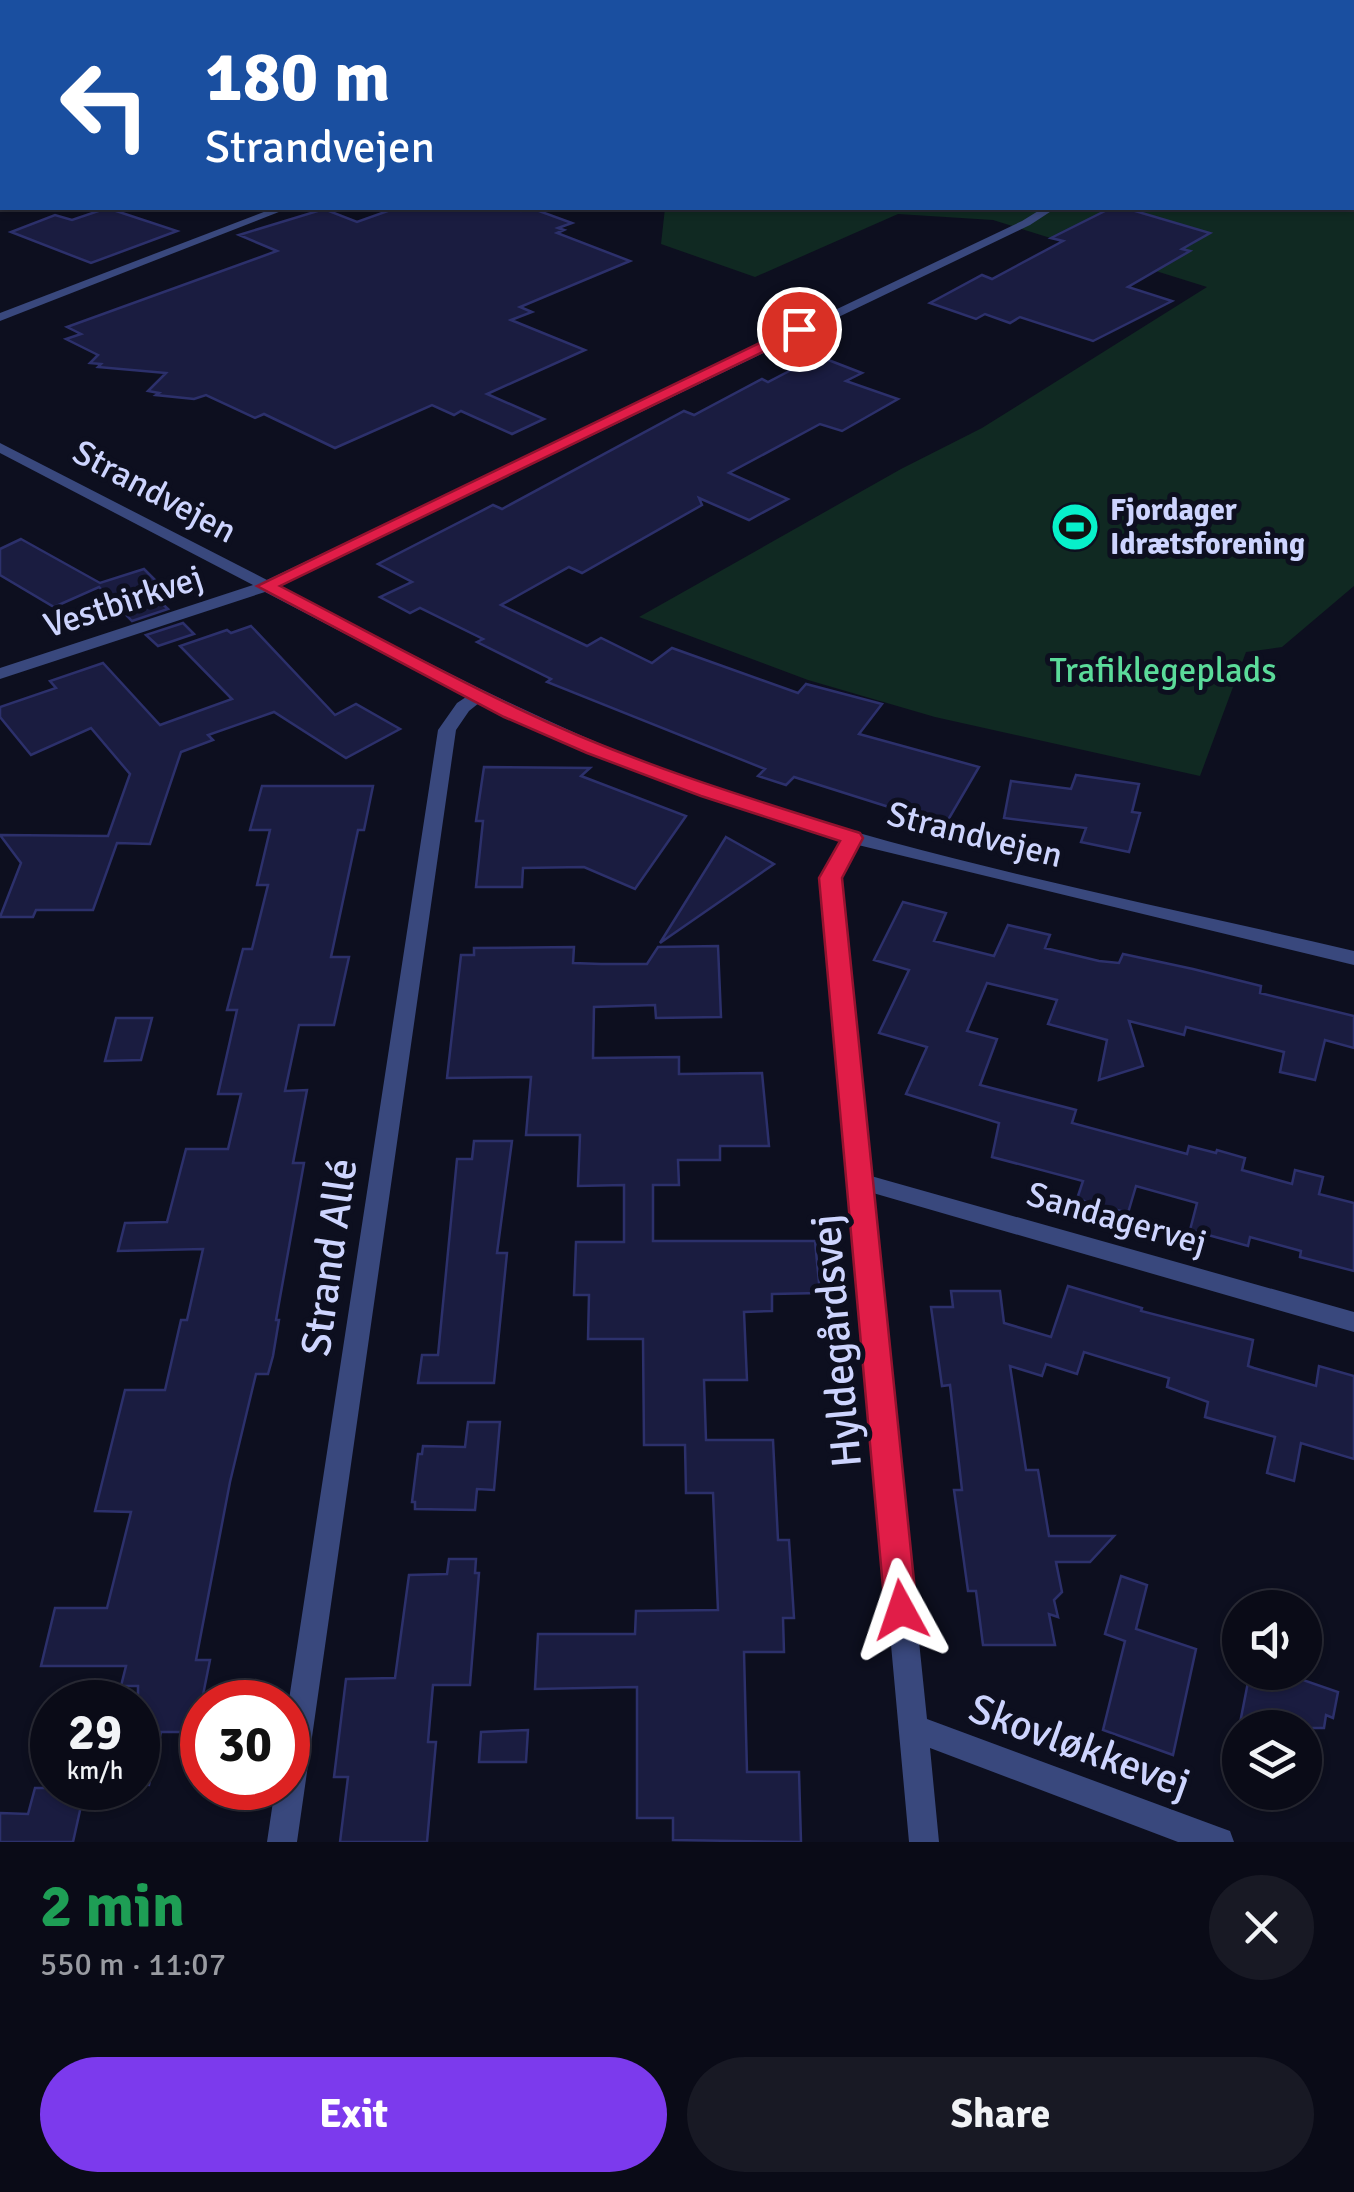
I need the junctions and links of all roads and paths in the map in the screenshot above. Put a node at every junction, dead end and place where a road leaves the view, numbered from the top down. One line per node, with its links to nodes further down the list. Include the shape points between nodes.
1 (278, 210): 3 (street)
2 (1047, 210): 5 (street, Vestbirkvej)
3 (0, 317)
4 (0, 447): 5 (street, Strandvejen)
5 (266, 586): 6 (street, Vestbirkvej); 7 (street, Strandvejen)
6 (0, 674)
7 (478, 696): 8 (street, Strandvejen, via 594,749); 13 (street, Strand Allé, via 447,730)
8 (852, 838): 9 (street, Strandvejen); 10 (street, Hyldegårdsvej, via 830,878)
9 (1354, 958)
10 (860, 1181): 11 (street, Sandagervej); 12 (street, Hyldegårdsvej)
11 (1354, 1322)
12 (912, 1728): 14 (street, Hyldegårdsvej); 15 (street, Skovløkkevej)
13 (282, 1842)
14 (924, 1842)
15 (1219, 1842)

